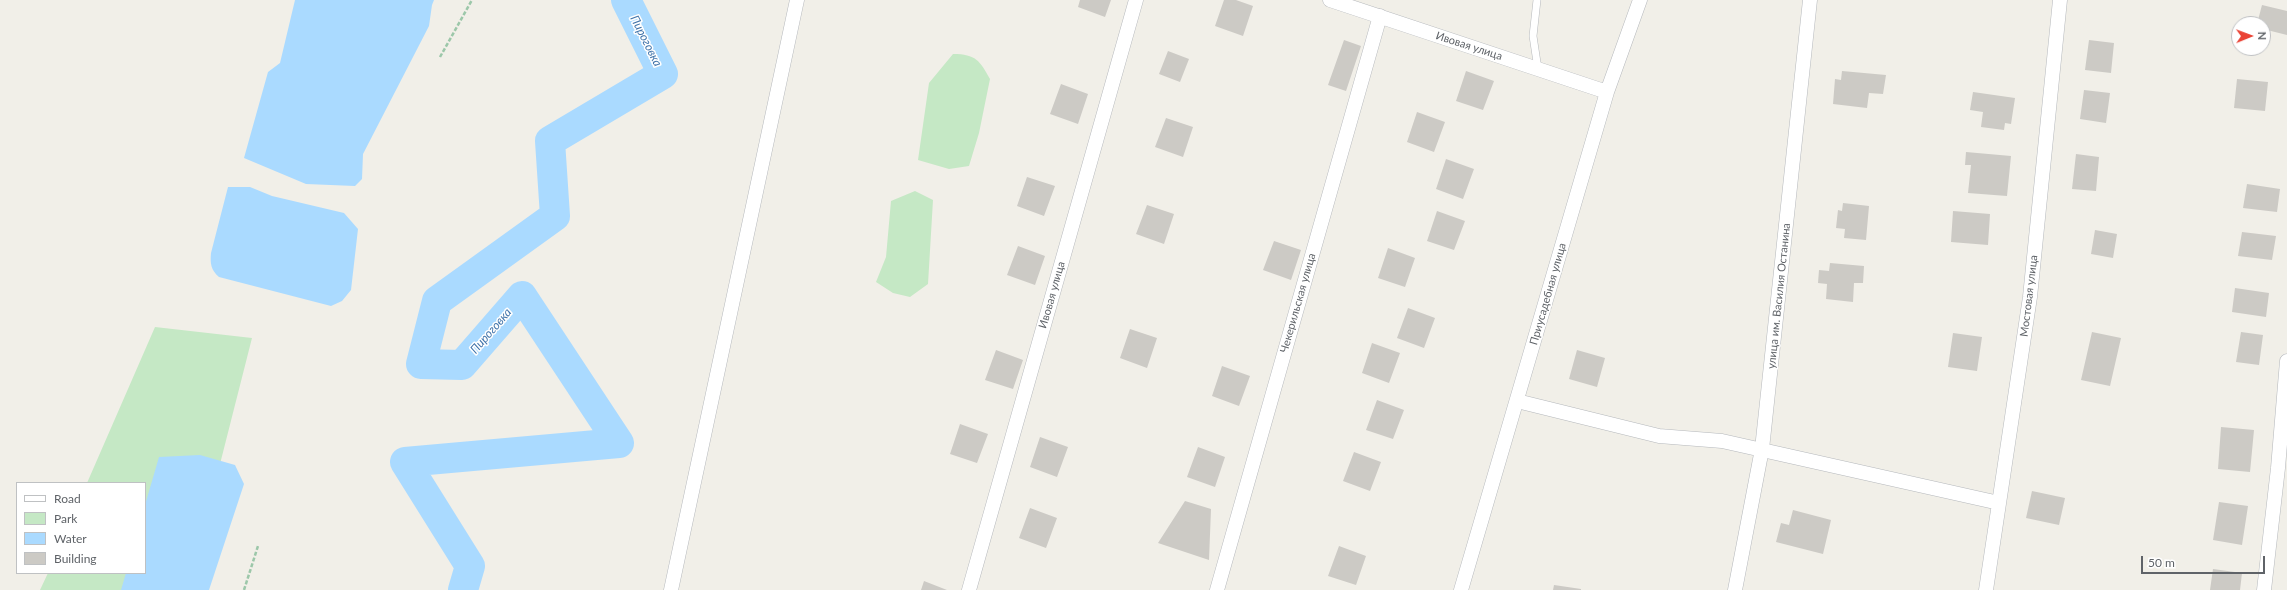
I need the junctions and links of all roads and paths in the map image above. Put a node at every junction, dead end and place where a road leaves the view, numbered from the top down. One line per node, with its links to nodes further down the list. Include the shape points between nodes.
1 (472, 0): 10 (path)
2 (797, 0): 19 (street)
3 (1136, 0): 20 (street, Ивовая улица)
4 (1330, 0): 9 (street, Ивовая улица)
5 (1537, 0): 11 (lane, via 1533,36)
6 (1640, 0): 12 (street, Приусадебная улица)
7 (1810, 0): 15 (street, улица им. Василия Останина)
8 (2060, 0): 16 (street, Мостовая улица, via 2030,297)
9 (1380, 16): 11 (street, Ивовая улица); 21 (street, Чекерильская улица)
10 (440, 57)
11 (1538, 69): 12 (street, Ивовая улица)
12 (1607, 92): 14 (street, Приусадебная улица)
13 (2287, 361): 25 (street)
14 (1517, 401): 15 (street, via 1659,436 1722,441); 22 (street, Приусадебная улица)
15 (1762, 449): 16 (street); 23 (street, улица им. Василия Останина)
16 (1999, 503): 24 (street, Мостовая улица)
17 (258, 546): 18 (path)
18 (244, 590)
19 (671, 590)
20 (969, 590)
21 (1217, 590)
22 (1462, 590)
23 (1735, 590)
24 (1986, 590)
25 (2264, 590)

